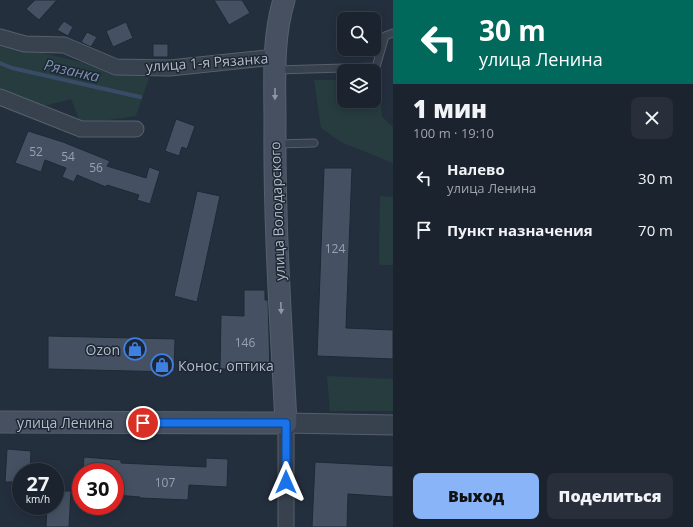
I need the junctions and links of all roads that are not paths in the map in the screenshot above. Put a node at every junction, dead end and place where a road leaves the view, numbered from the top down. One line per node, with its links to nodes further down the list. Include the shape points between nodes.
1 (284, 0): 4 (main road, улица Володарского)
2 (393, 33): 4 (lane, via 385,36 376,67)
3 (0, 37): 4 (street, улица 1-я Рязанка, via 25,44 64,45 116,66 170,68)
4 (275, 63): 8 (main road, улица Володарского, one-way to 8)
5 (0, 97): 6 (street, via 81,129)
6 (136, 129)
7 (314, 143): 8 (lane)
8 (275, 144): 10 (main road, улица Володарского, one-way to 10)
9 (0, 422): 10 (main road, улица Ленина)
10 (286, 423): 11 (street, улица Ленина); 12 (street)
11 (393, 425)
12 (286, 527)

